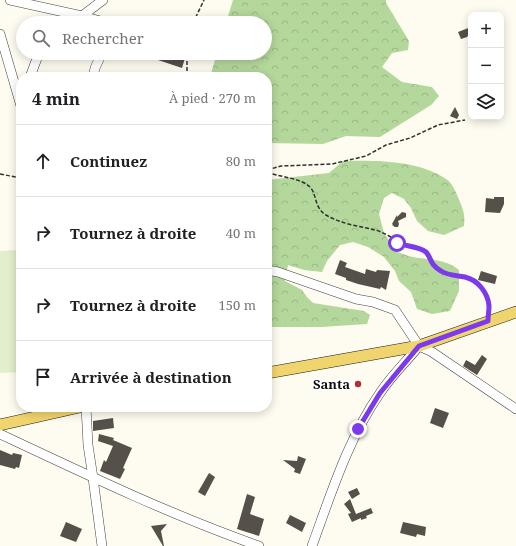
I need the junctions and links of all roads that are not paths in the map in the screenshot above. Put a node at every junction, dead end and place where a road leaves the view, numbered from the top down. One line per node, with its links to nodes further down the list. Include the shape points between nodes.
1 (10, 0): 3 (street)
2 (103, 0): 3 (street)
3 (82, 16)
4 (0, 34): 9 (street)
5 (37, 60): 7 (street)
6 (99, 60): 8 (street)
7 (32, 72)
8 (94, 72)
9 (16, 89)
10 (272, 271): 12 (street, via 395,310)
11 (516, 312): 12 (main road)
12 (419, 346): 13 (main road); 14 (street, via 432,352); 22 (street, via 380,393 358,429 342,464)
13 (272, 372)
14 (516, 409)
15 (58, 412): 17 (main road)
16 (86, 412): 19 (street)
17 (0, 425)
18 (0, 434): 19 (street)
19 (93, 478): 20 (street); 21 (street)
20 (102, 546)
21 (259, 546)
22 (312, 546)

